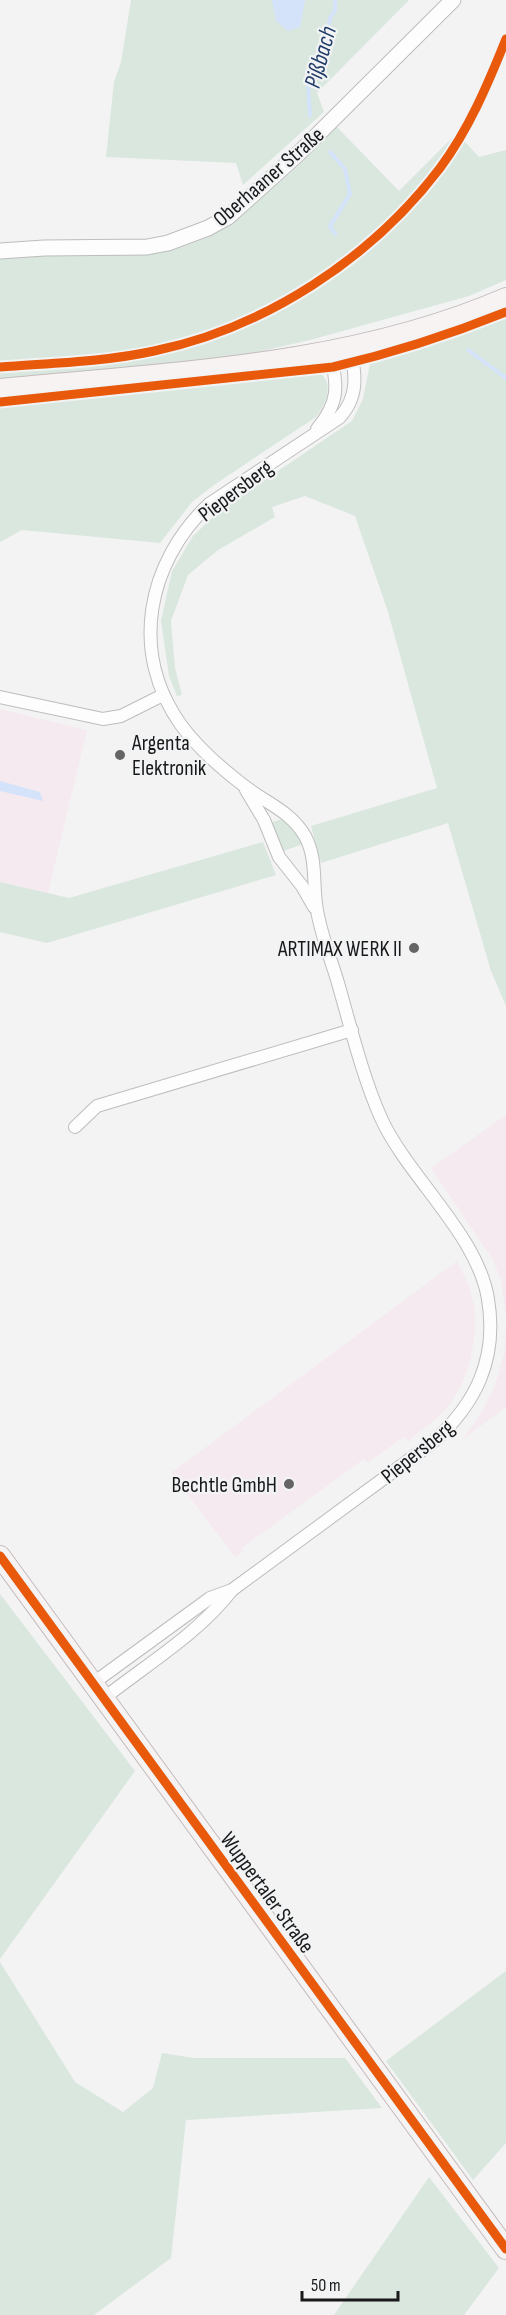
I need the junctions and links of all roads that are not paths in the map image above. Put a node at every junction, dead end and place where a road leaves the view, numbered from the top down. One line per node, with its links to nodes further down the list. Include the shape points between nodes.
1 (453, 0): 2 (street, Oberhaaner Straße, via 297,156 228,217 168,243 147,247)
2 (0, 250)
3 (506, 298): 4 (main road, via 436,325)
4 (350, 347): 5 (main road); 7 (street, Piepersberg, via 354,362 353,396 348,408)
5 (330, 352): 6 (main road); 7 (street, Piepersberg, via 337,384 334,399)
6 (0, 389)
7 (312, 436): 8 (street, Piepersberg, via 209,504 172,548 155,590 151,615 153,659)
8 (163, 695): 9 (street, via 121,716 103,719); 10 (street, Piepersberg, via 192,739)
9 (0, 697)
10 (244, 786): 11 (street, Piepersberg, via 279,856); 11 (street, Piepersberg, via 281,810 304,833 313,858)
11 (316, 910): 12 (street, Piepersberg)
12 (352, 1030): 13 (street, via 97,1106); 15 (street, Piepersberg, via 381,1119 467,1247 485,1284 490,1337 486,1366 466,1408 432,1443)
13 (75, 1127)
14 (0, 1556): 16 (main road, Wuppertaler Straße)
15 (232, 1590): 16 (street, Piepersberg, via 210,1598); 16 (street, Piepersberg, via 200,1625)
16 (97, 1691): 17 (main road, Wuppertaler Straße)
17 (506, 2249)

